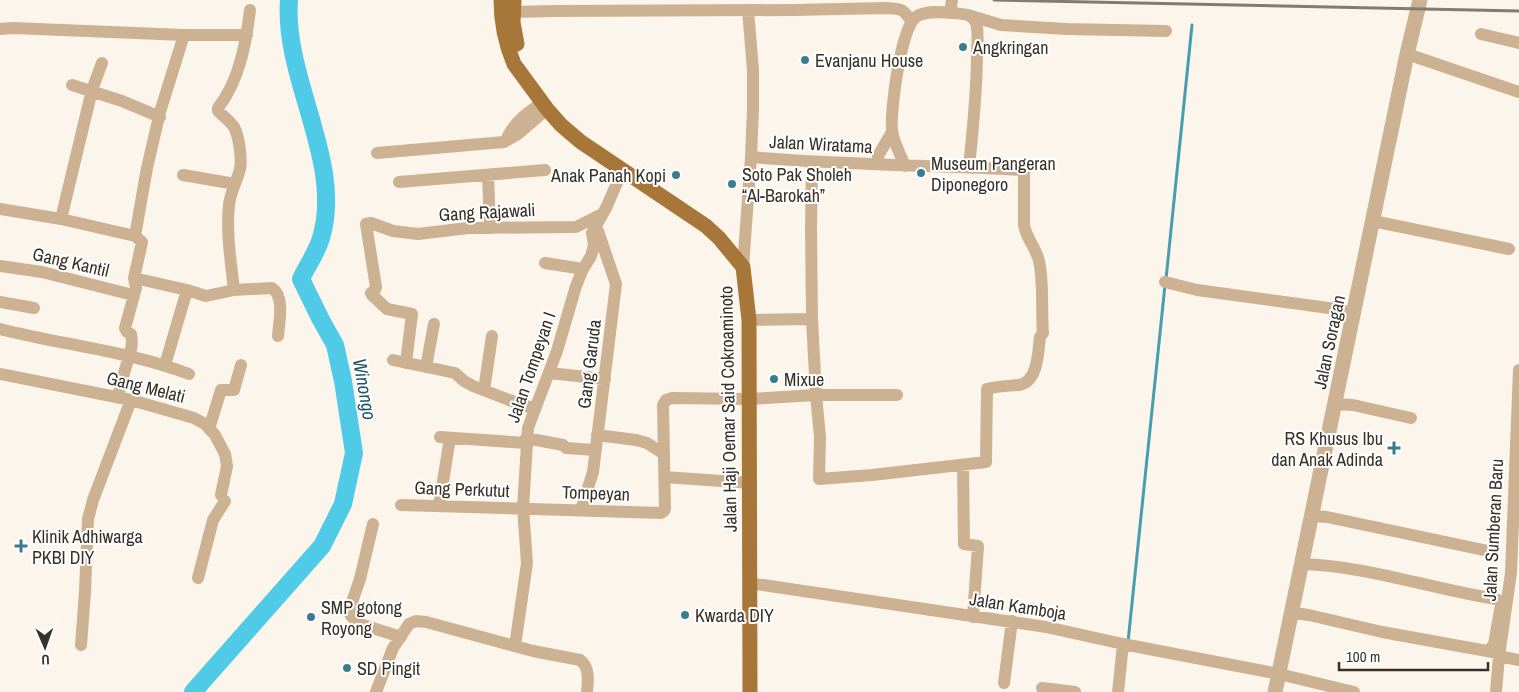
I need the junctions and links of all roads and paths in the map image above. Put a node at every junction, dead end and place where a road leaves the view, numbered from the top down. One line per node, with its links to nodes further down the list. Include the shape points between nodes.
1 (502, 0): 17 (main road, Jalan Haji Oemar Said Cokroaminoto, via 507,46 514,64)
2 (1420, 0): 15 (street, Jalan Soragan)
3 (513, 6): 6 (street, via 561,11); 17 (main road, Jalan Haji Oemar Said Cokroaminoto, via 514,34)
4 (951, 6): 7 (street); 8 (street, via 923,13)
5 (250, 10): 13 (street)
6 (748, 10): 8 (street, via 901,8); 25 (street, via 753,70)
7 (968, 15): 10 (street, via 1001,25); 29 (street, via 975,20 977,31)
8 (911, 21): 23 (street, via 897,72)
9 (0, 28): 12 (street)
10 (1166, 31)
11 (1482, 34): 14 (street)
12 (184, 35): 13 (street); 22 (street)
13 (247, 35): 35 (street, via 228,95 218,108 233,125 239,140 241,165)
14 (1519, 43)
15 (1407, 54): 20 (street); 39 (street, Jalan Soragan)
16 (102, 63): 19 (street)
17 (524, 77): 21 (main road, Jalan Haji Oemar Said Cokroaminoto)
18 (72, 85): 19 (street)
19 (92, 90): 22 (street); 37 (street)
20 (1519, 92)
21 (544, 106): 24 (street, via 528,112 504,142); 31 (main road, Jalan Haji Oemar Said Cokroaminoto, via 581,142)
22 (160, 116): 41 (street)
23 (892, 132): 27 (street, via 878,156); 28 (street)
24 (377, 154)
25 (751, 157): 26 (street, Jalan Wiratama); 45 (street, Jalan Wiratama)
26 (812, 162): 27 (street, Jalan Wiratama); 54 (street)
27 (878, 164): 28 (street, Jalan Wiratama)
28 (905, 166): 29 (street, Jalan Wiratama)
29 (969, 167): 83 (street, Jalan Wiratama, via 1024,170 1024,224 1040,270 1043,333 1031,378 1022,384 986,389 986,462)
30 (545, 170): 33 (street)
31 (622, 171): 38 (street, Jalan Tompeyan I); 45 (main road, Jalan Haji Oemar Said Cokroaminoto, via 706,226)
32 (183, 175): 35 (street)
33 (488, 175): 34 (street); 40 (street)
34 (399, 182)
35 (235, 184): 50 (street, via 228,218)
36 (0, 209): 37 (street)
37 (61, 219): 41 (street)
38 (599, 220): 40 (street, Gang Rajawali, via 576,227); 46 (street, Jalan Tompeyan I, via 592,233 594,245 591,256); 69 (street, Gang Garuda, via 616,284)
39 (1373, 221): 42 (street); 56 (street, Jalan Soragan)
40 (490, 228): 64 (street, Gang Rajawali, via 418,234 393,231 371,223 365,226 376,287 372,296 387,309 412,314 399,361)
41 (135, 236): 47 (street, via 142,246)
42 (1508, 249)
43 (545, 263): 46 (street)
44 (0, 266): 51 (street, Gang Kantil, via 42,272)
45 (743, 267): 55 (main road, Jalan Haji Oemar Said Cokroaminoto)
46 (583, 270): 66 (street, Jalan Tompeyan I)
47 (134, 278): 49 (street); 51 (street)
48 (1165, 282): 56 (street, via 1197,290 1343,310)
49 (187, 290): 50 (street, via 206,296); 62 (street)
50 (234, 290): 59 (street, via 268,288 275,291 280,304)
51 (133, 295): 61 (street, via 125,328 131,334)
52 (0, 302): 53 (street)
53 (34, 308)
54 (812, 319): 55 (street); 71 (street)
55 (749, 320): 74 (main road, Jalan Haji Oemar Said Cokroaminoto)
56 (1352, 322): 75 (street, Jalan Soragan)
57 (434, 324): 64 (street)
58 (0, 330): 61 (street)
59 (278, 336)
60 (492, 336): 70 (street)
61 (130, 356): 62 (street); 73 (street, via 125,367)
62 (165, 365): 68 (street)
63 (240, 365): 78 (street, via 234,390 220,390)
64 (426, 367): 70 (street, via 455,373)
65 (1519, 370): 84 (street, Jalan Sumberan Baru)
66 (549, 373): 69 (street); 76 (street, Jalan Tompeyan I)
67 (0, 374): 73 (street, Gang Melati)
68 (189, 374)
69 (605, 379): 79 (street, Gang Garuda)
70 (484, 390): 76 (street)
71 (816, 395): 72 (street); 74 (street); 83 (street, via 819,478)
72 (897, 395)
73 (125, 399): 78 (street, Gang Melati, via 194,418); 103 (street, via 88,519)
74 (750, 400): 82 (street, via 672,398 665,401); 86 (main road, Jalan Haji Oemar Said Cokroaminoto)
75 (1335, 404): 77 (street); 91 (street, Jalan Soragan)
76 (536, 409): 80 (street, Jalan Tompeyan I)
77 (1412, 418)
78 (209, 429): 97 (street, Gang Melati, via 221,445 227,466 223,498 213,520)
79 (597, 435): 81 (street, Gang Garuda); 82 (street, via 647,443)
80 (526, 440): 81 (street); 88 (street, via 445,437); 89 (street, Jalan Tompeyan I)
81 (596, 450): 90 (street, Gang Garuda)
82 (664, 454): 85 (street)
83 (963, 465): 100 (street, via 964,544 978,546)
84 (1517, 469): 93 (street, Jalan Sumberan Baru)
85 (664, 477): 86 (street); 90 (street, Tompeyan, via 663,512)
86 (750, 483): 98 (main road, Jalan Haji Oemar Said Cokroaminoto)
87 (401, 505): 88 (street, Gang Perkutut)
88 (439, 506): 89 (street, Gang Perkutut)
89 (523, 508): 90 (street, Tompeyan); 105 (street, Jalan Tompeyan I, via 527,564)
90 (581, 510)
91 (1312, 516): 94 (street); 95 (street, Jalan Soragan)
92 (373, 524): 102 (street, via 350,613 360,624)
93 (1516, 527): 96 (street, Jalan Sumberan Baru)
94 (1493, 552)
95 (1302, 564): 99 (street, Jalan Soragan); 106 (street, via 1367,571 1496,598 1501,605 1494,644)
96 (1515, 574): 106 (street, Jalan Sumberan Baru)
97 (198, 578)
98 (749, 583): 100 (street, Jalan Kamboja); 113 (main road, Jalan Haji Oemar Said Cokroaminoto)
99 (1292, 613): 106 (street); 108 (street, Jalan Soragan)
100 (973, 617): 101 (street, Jalan Kamboja)
101 (1012, 621): 104 (street, Jalan Kamboja); 109 (street)
102 (400, 637): 105 (street, via 409,624 416,621); 111 (street)
103 (81, 645)
104 (1129, 645): 108 (street, Jalan Kamboja); 115 (street)
105 (515, 646): 112 (street, via 583,661 588,673)
106 (1496, 653): 107 (street); 118 (street, Jalan Sumberan Baru)
107 (1519, 660)
108 (1279, 674): 116 (street, Jalan Soragan); 117 (street, Jalan Kamboja)
109 (1004, 683)
110 (1042, 688): 114 (street)
111 (376, 692)
112 (587, 692)
113 (750, 692)
114 (1075, 692)
115 (1118, 692)
116 (1276, 692)
117 (1354, 692)
118 (1496, 692)

